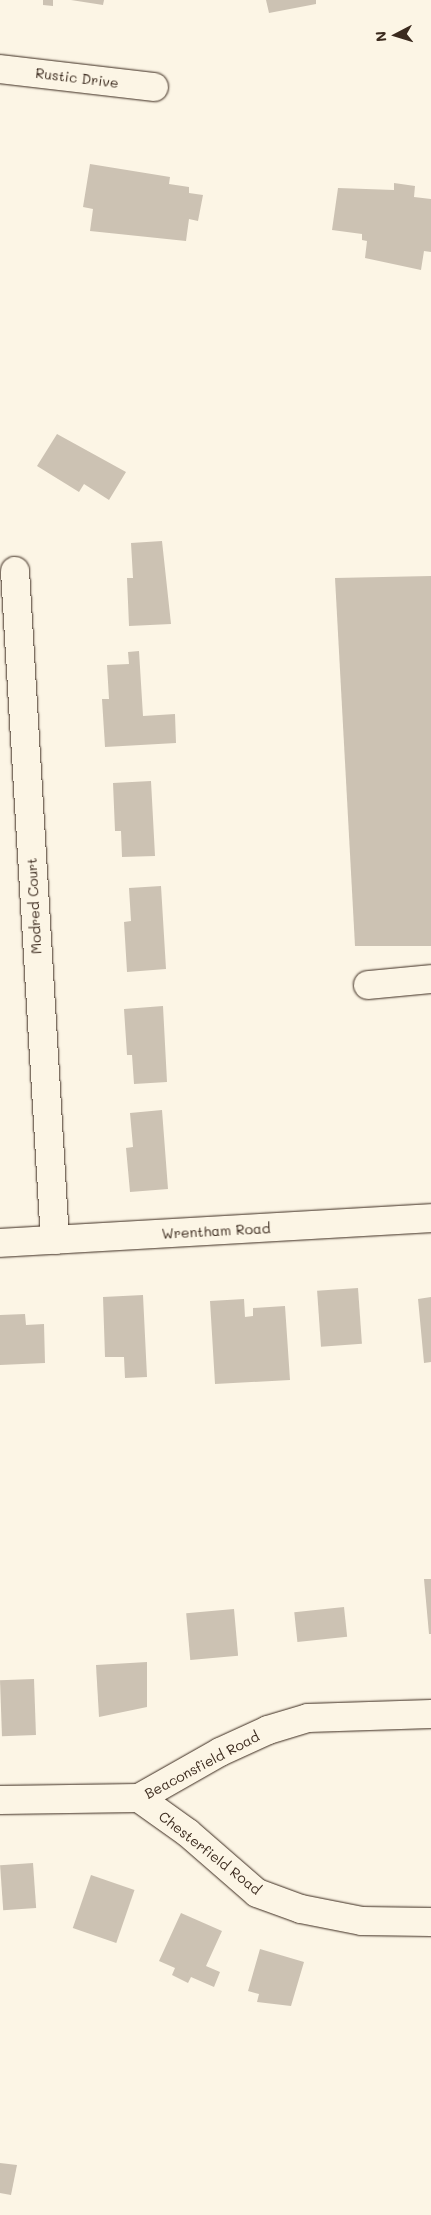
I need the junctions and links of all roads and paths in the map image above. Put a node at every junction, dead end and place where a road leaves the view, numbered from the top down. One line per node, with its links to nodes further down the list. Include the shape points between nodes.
1 (0, 69): 2 (street, Rustic Drive)
2 (154, 87)
3 (15, 571): 7 (street, Modred Court)
4 (431, 979): 5 (street)
5 (368, 985)
6 (431, 1218): 7 (street, Wrentham Road)
7 (55, 1240): 8 (street, Wrentham Road)
8 (0, 1243)
9 (431, 1714): 10 (street, Beaconsfield Road, via 308,1718 268,1730 220,1752)
10 (139, 1798): 11 (street, Beaconsfield Road); 12 (street, Chesterfield Road, via 188,1833 257,1893 301,1909 362,1921)
11 (0, 1800)
12 (431, 1922)

